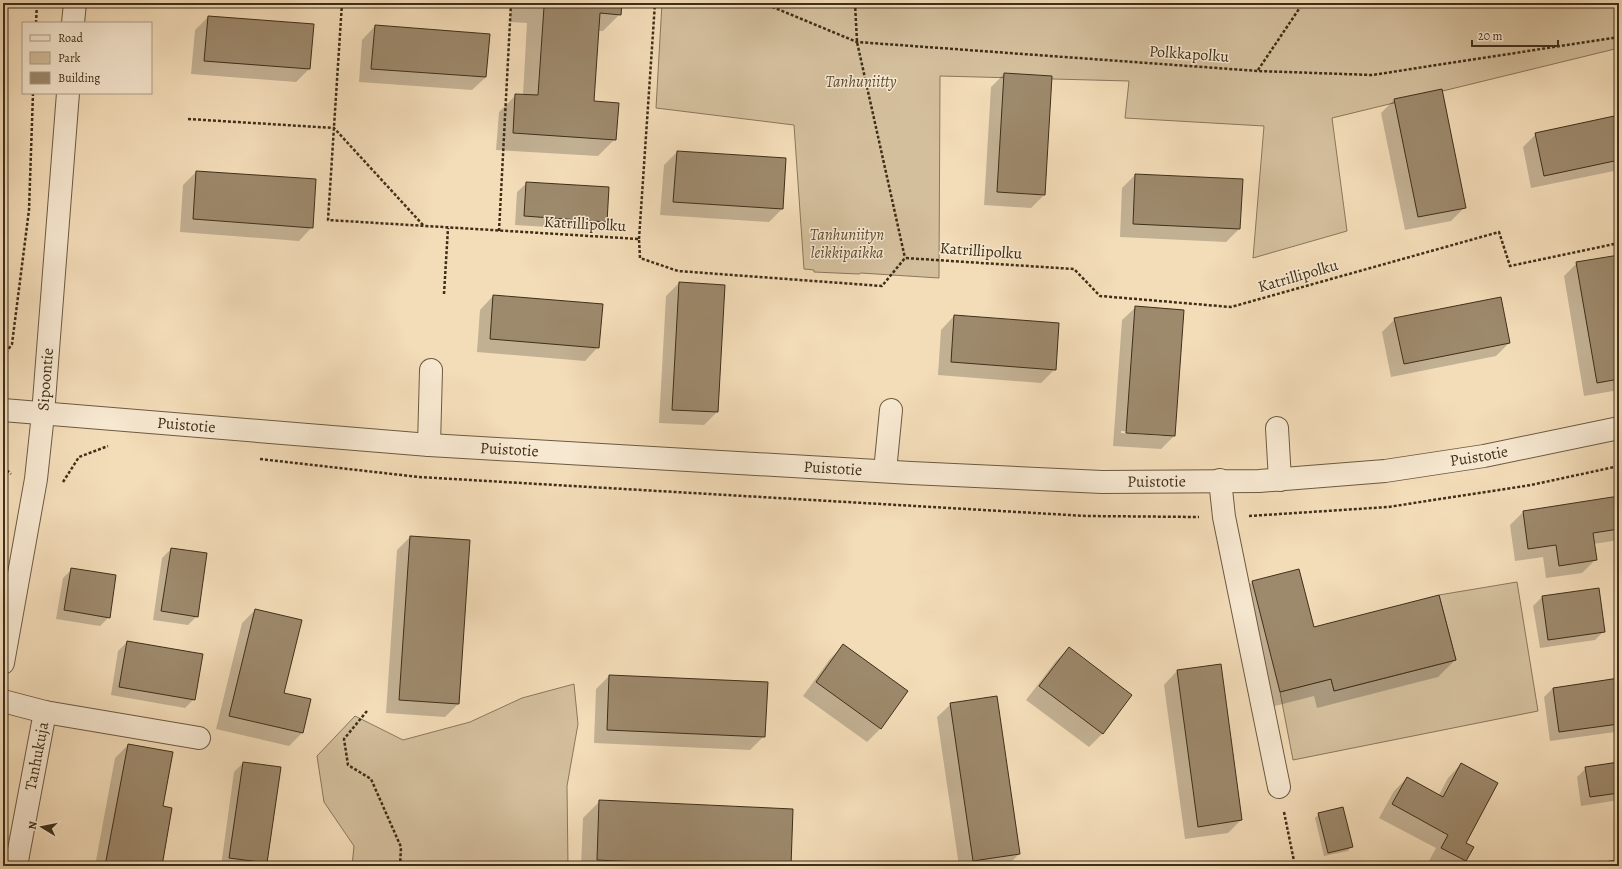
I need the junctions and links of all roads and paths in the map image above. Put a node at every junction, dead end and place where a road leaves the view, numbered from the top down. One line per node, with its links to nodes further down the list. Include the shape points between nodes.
1 (37, 3): 9 (path)
2 (75, 3): 10 (street)
3 (342, 3): 17 (path)
4 (511, 3): 20 (path)
5 (655, 3): 21 (path)
6 (763, 3): 12 (path, Polkkapolku)
7 (855, 3): 12 (path)
8 (1303, 3): 13 (path)
9 (36, 22)
10 (73, 22)
11 (1619, 37): 13 (path, Polkkapolku, via 1372,75)
12 (858, 42): 13 (path, Polkkapolku); 23 (path)
13 (1258, 71)
14 (33, 94): 25 (path, via 29,210 12,344)
15 (68, 94): 29 (street, Sipoontie)
16 (188, 119): 17 (path)
17 (334, 128): 18 (path); 18 (path, Katrillipolku, via 328,220)
18 (424, 226): 19 (path, Katrillipolku)
19 (448, 228): 20 (path, Katrillipolku); 24 (path)
20 (499, 231): 21 (path, Katrillipolku)
21 (639, 239): 23 (path, Katrillipolku, via 640,258 678,271 882,286)
22 (1619, 243): 23 (path, Katrillipolku, via 1510,266 1499,232 1231,307 1100,296 1074,269)
23 (905, 258)
24 (444, 294)
25 (3, 357)
26 (431, 370): 32 (street)
27 (3, 410): 29 (street, Puistotie)
28 (891, 410): 33 (street)
29 (43, 414): 32 (street, Puistotie); 36 (street, Sipoontie, via 36,479)
30 (1277, 428): 35 (street)
31 (1619, 428): 35 (street, Puistotie, via 1476,457 1384,471)
32 (429, 444): 33 (street, Puistotie)
33 (885, 471): 34 (street, Puistotie, via 1102,482)
34 (1220, 480): 35 (street, Puistotie); 41 (street, via 1224,517)
35 (1280, 480)
36 (3, 663)
37 (3, 701): 39 (street, Tanhukuja)
38 (367, 711): 43 (path, via 344,739 348,765 371,779 400,847)
39 (45, 712): 40 (street); 42 (street, Tanhukuja)
40 (199, 738)
41 (1280, 787): 44 (path)
42 (16, 866)
43 (400, 866)
44 (1296, 866)

